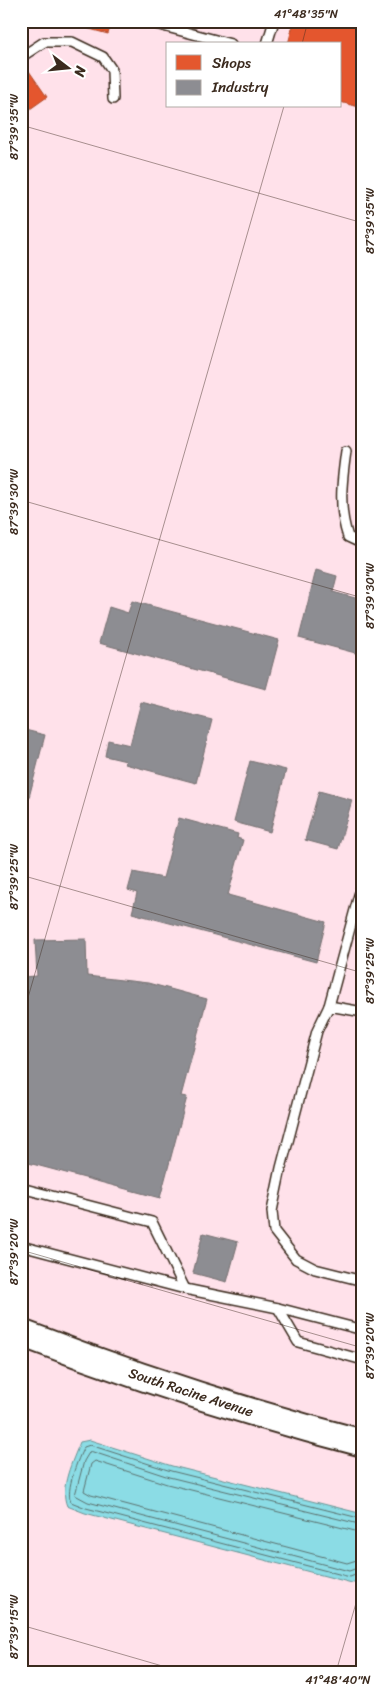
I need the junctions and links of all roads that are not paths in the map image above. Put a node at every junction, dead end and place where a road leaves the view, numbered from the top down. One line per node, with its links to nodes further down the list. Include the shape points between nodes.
1 (144, 21): 3 (lane)
2 (274, 21): 4 (lane)
3 (223, 42)
4 (268, 42)
5 (21, 57): 6 (lane, via 44,42 72,42 103,57 112,70)
6 (113, 99)
7 (346, 451): 8 (lane, via 342,520 348,537)
8 (363, 544)
9 (363, 880): 10 (lane)
10 (329, 1006): 11 (lane); 14 (lane, via 318,1031 280,1168 272,1211 274,1231 296,1258 315,1269)
11 (363, 1012)
12 (21, 1188): 15 (lane, via 152,1222)
13 (21, 1246): 15 (lane)
14 (363, 1281)
15 (185, 1289): 16 (lane)
16 (278, 1308): 17 (lane); 19 (lane, via 298,1342)
17 (363, 1330)
18 (21, 1333): 20 (street, South Racine Avenue, via 191,1394)
19 (363, 1360)
20 (363, 1444)

